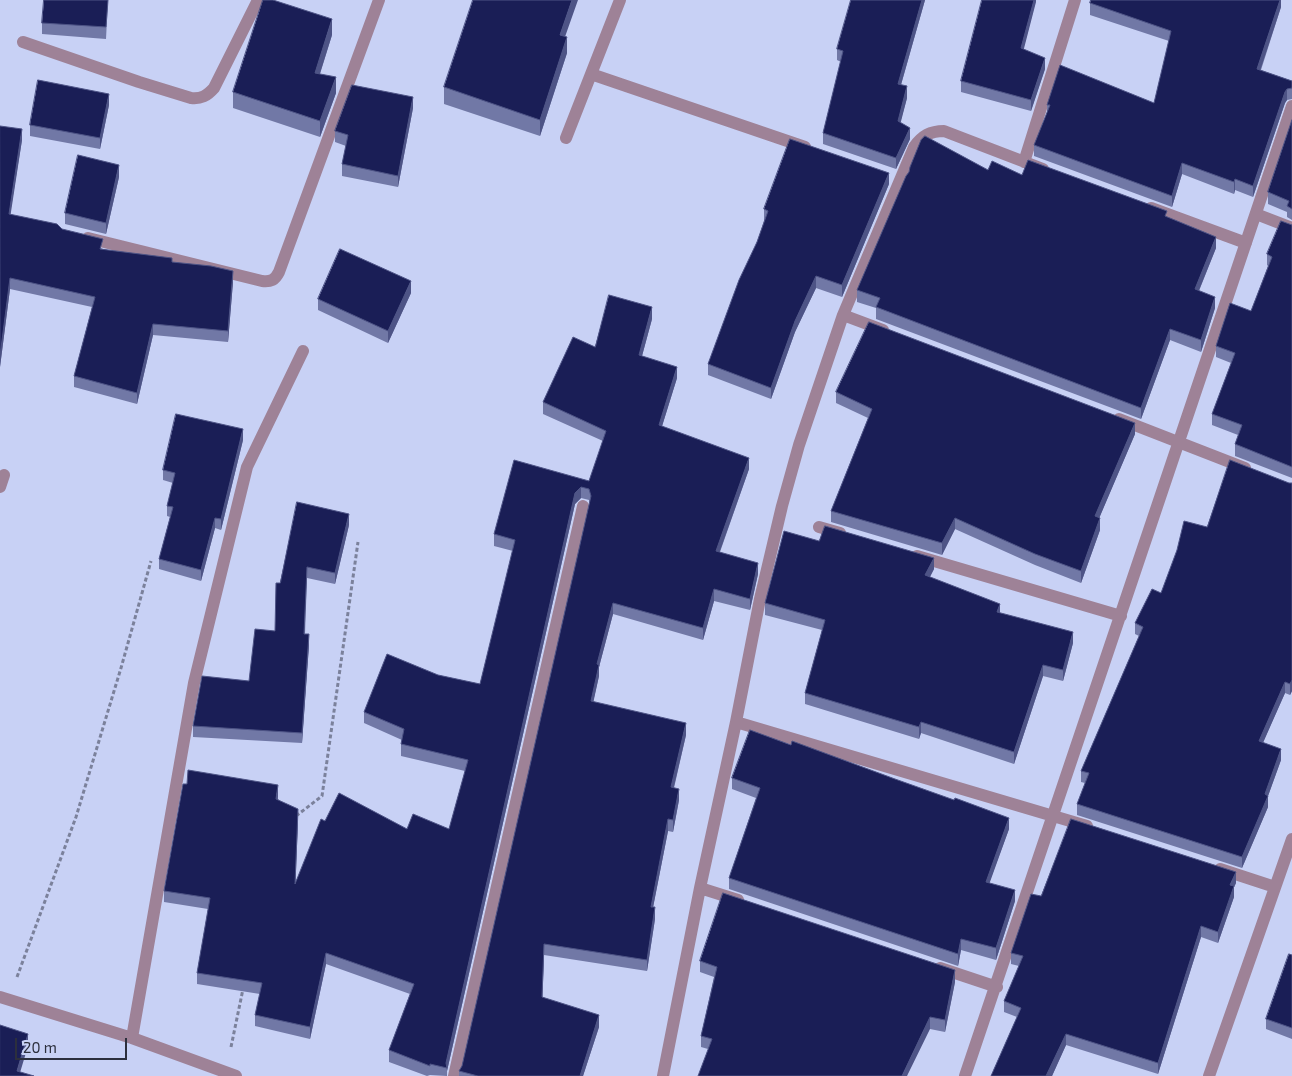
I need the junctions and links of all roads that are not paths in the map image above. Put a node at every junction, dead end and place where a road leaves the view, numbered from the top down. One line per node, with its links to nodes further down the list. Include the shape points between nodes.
1 (258, 0): 5 (street, via 214,88 198,99)
2 (380, 0): 15 (street, via 274,279 262,281)
3 (620, 0): 6 (street)
4 (1075, 0): 10 (street)
5 (23, 42)
6 (591, 74): 8 (street); 9 (street)
7 (1292, 106): 13 (street)
8 (566, 138)
9 (817, 151)
10 (1024, 162): 11 (street); 17 (street, via 944,131 935,131 919,140 897,178)
11 (1052, 172)
12 (1135, 202): 16 (street)
13 (1256, 214): 14 (street); 16 (street)
14 (1292, 228)
15 (73, 234)
16 (1246, 243): 21 (street)
17 (843, 315): 18 (street); 28 (street, via 799,444 782,506)
18 (896, 335)
19 (303, 351): 39 (street, via 247,467 194,683)
20 (1106, 414): 21 (street)
21 (1179, 442): 22 (street); 27 (street)
22 (1257, 473)
23 (583, 506): 41 (street)
24 (819, 527): 25 (street)
25 (856, 538)
26 (904, 552): 27 (street)
27 (1121, 616): 29 (street)
28 (736, 722): 29 (street); 34 (street)
29 (1054, 816): 30 (street); 37 (street)
30 (1100, 831)
31 (1292, 839): 33 (street)
32 (1210, 866): 33 (street)
33 (1275, 886): 44 (street)
34 (700, 888): 35 (street); 42 (street)
35 (747, 903)
36 (932, 965): 37 (street)
37 (996, 987): 43 (street)
38 (4, 998): 39 (street)
39 (132, 1038): 40 (street)
40 (231, 1075)
41 (454, 1076)
42 (663, 1076)
43 (965, 1076)
44 (1210, 1076)

